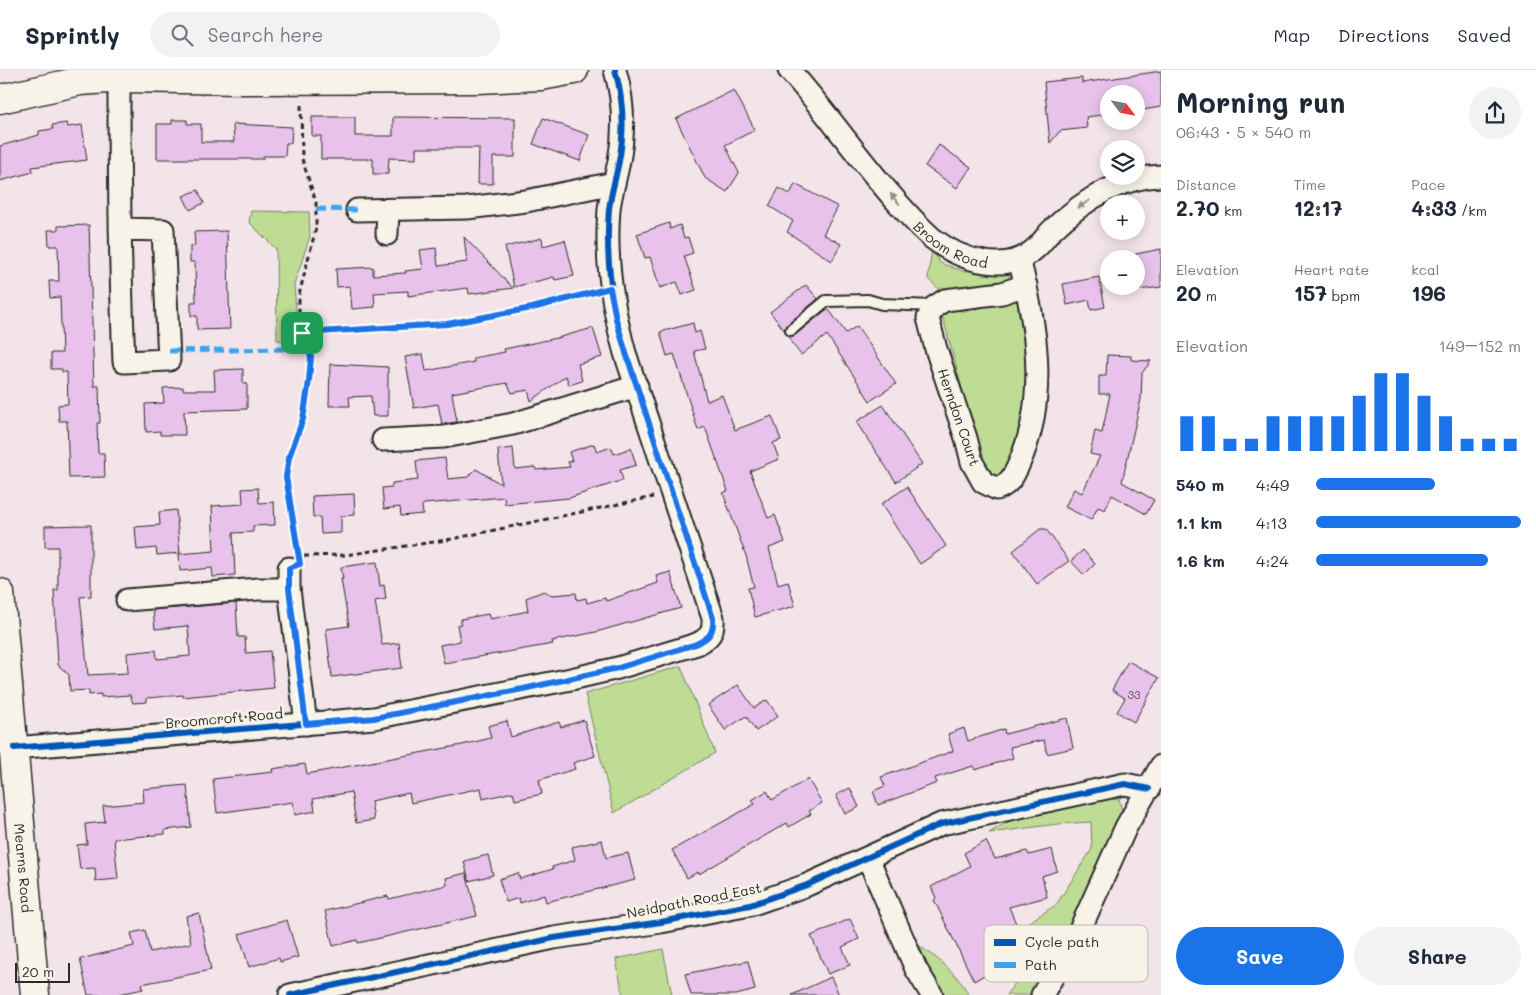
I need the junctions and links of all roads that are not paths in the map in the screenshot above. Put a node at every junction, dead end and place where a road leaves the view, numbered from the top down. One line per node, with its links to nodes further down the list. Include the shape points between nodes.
1 (574, 70): 4 (street, via 513,78)
2 (615, 70): 7 (street, Broomcroft Road, via 623,106 624,133)
3 (789, 70): 12 (street, Broom Road, one-way to 3, via 976,261 953,252 931,237 869,170)
4 (119, 78): 5 (street, via 80,81); 10 (street)
5 (0, 99)
6 (1161, 176): 12 (street, one-way to 12, via 1137,178 1095,197)
7 (614, 183): 9 (street, via 526,201 467,208); 16 (street, Broomcroft Road, via 608,230 610,288)
8 (357, 210): 9 (street)
9 (388, 210): 11 (street)
10 (120, 229): 10 (street, via 124,362 169,360 164,230)
11 (387, 234)
12 (1019, 260): 13 (street, Herndon Court)
13 (1026, 285): 14 (street, via 1002,293 946,300); 14 (street, Herndon Court, via 1035,344 1036,408 1018,468 1007,486 997,489 983,482 972,462 928,318)
14 (934, 306): 15 (lane, via 882,304 868,300 826,301)
15 (791, 330)
16 (637, 386): 17 (street, via 514,424 444,437); 22 (street, Broomcroft Road, via 713,618 714,629 707,639 618,668 532,687 374,718)
17 (383, 439)
18 (289, 568): 19 (street)
19 (289, 589): 21 (street); 22 (street)
20 (0, 592): 23 (street, Mearns Road)
21 (127, 600)
22 (306, 724): 23 (street, Broomcroft Road)
23 (14, 748): 29 (street, Mearns Road)
24 (1161, 766): 25 (street)
25 (1149, 789): 26 (street, Neidpath Road East, via 1125,784 940,824); 27 (street, via 1126,828)
26 (868, 858): 30 (street, Neidpath Road East, via 807,886 750,905 554,938); 31 (street, via 916,969)
27 (1082, 925)
28 (1050, 982): 32 (street)
29 (35, 995)
30 (290, 995)
31 (932, 995)
32 (1042, 995)

